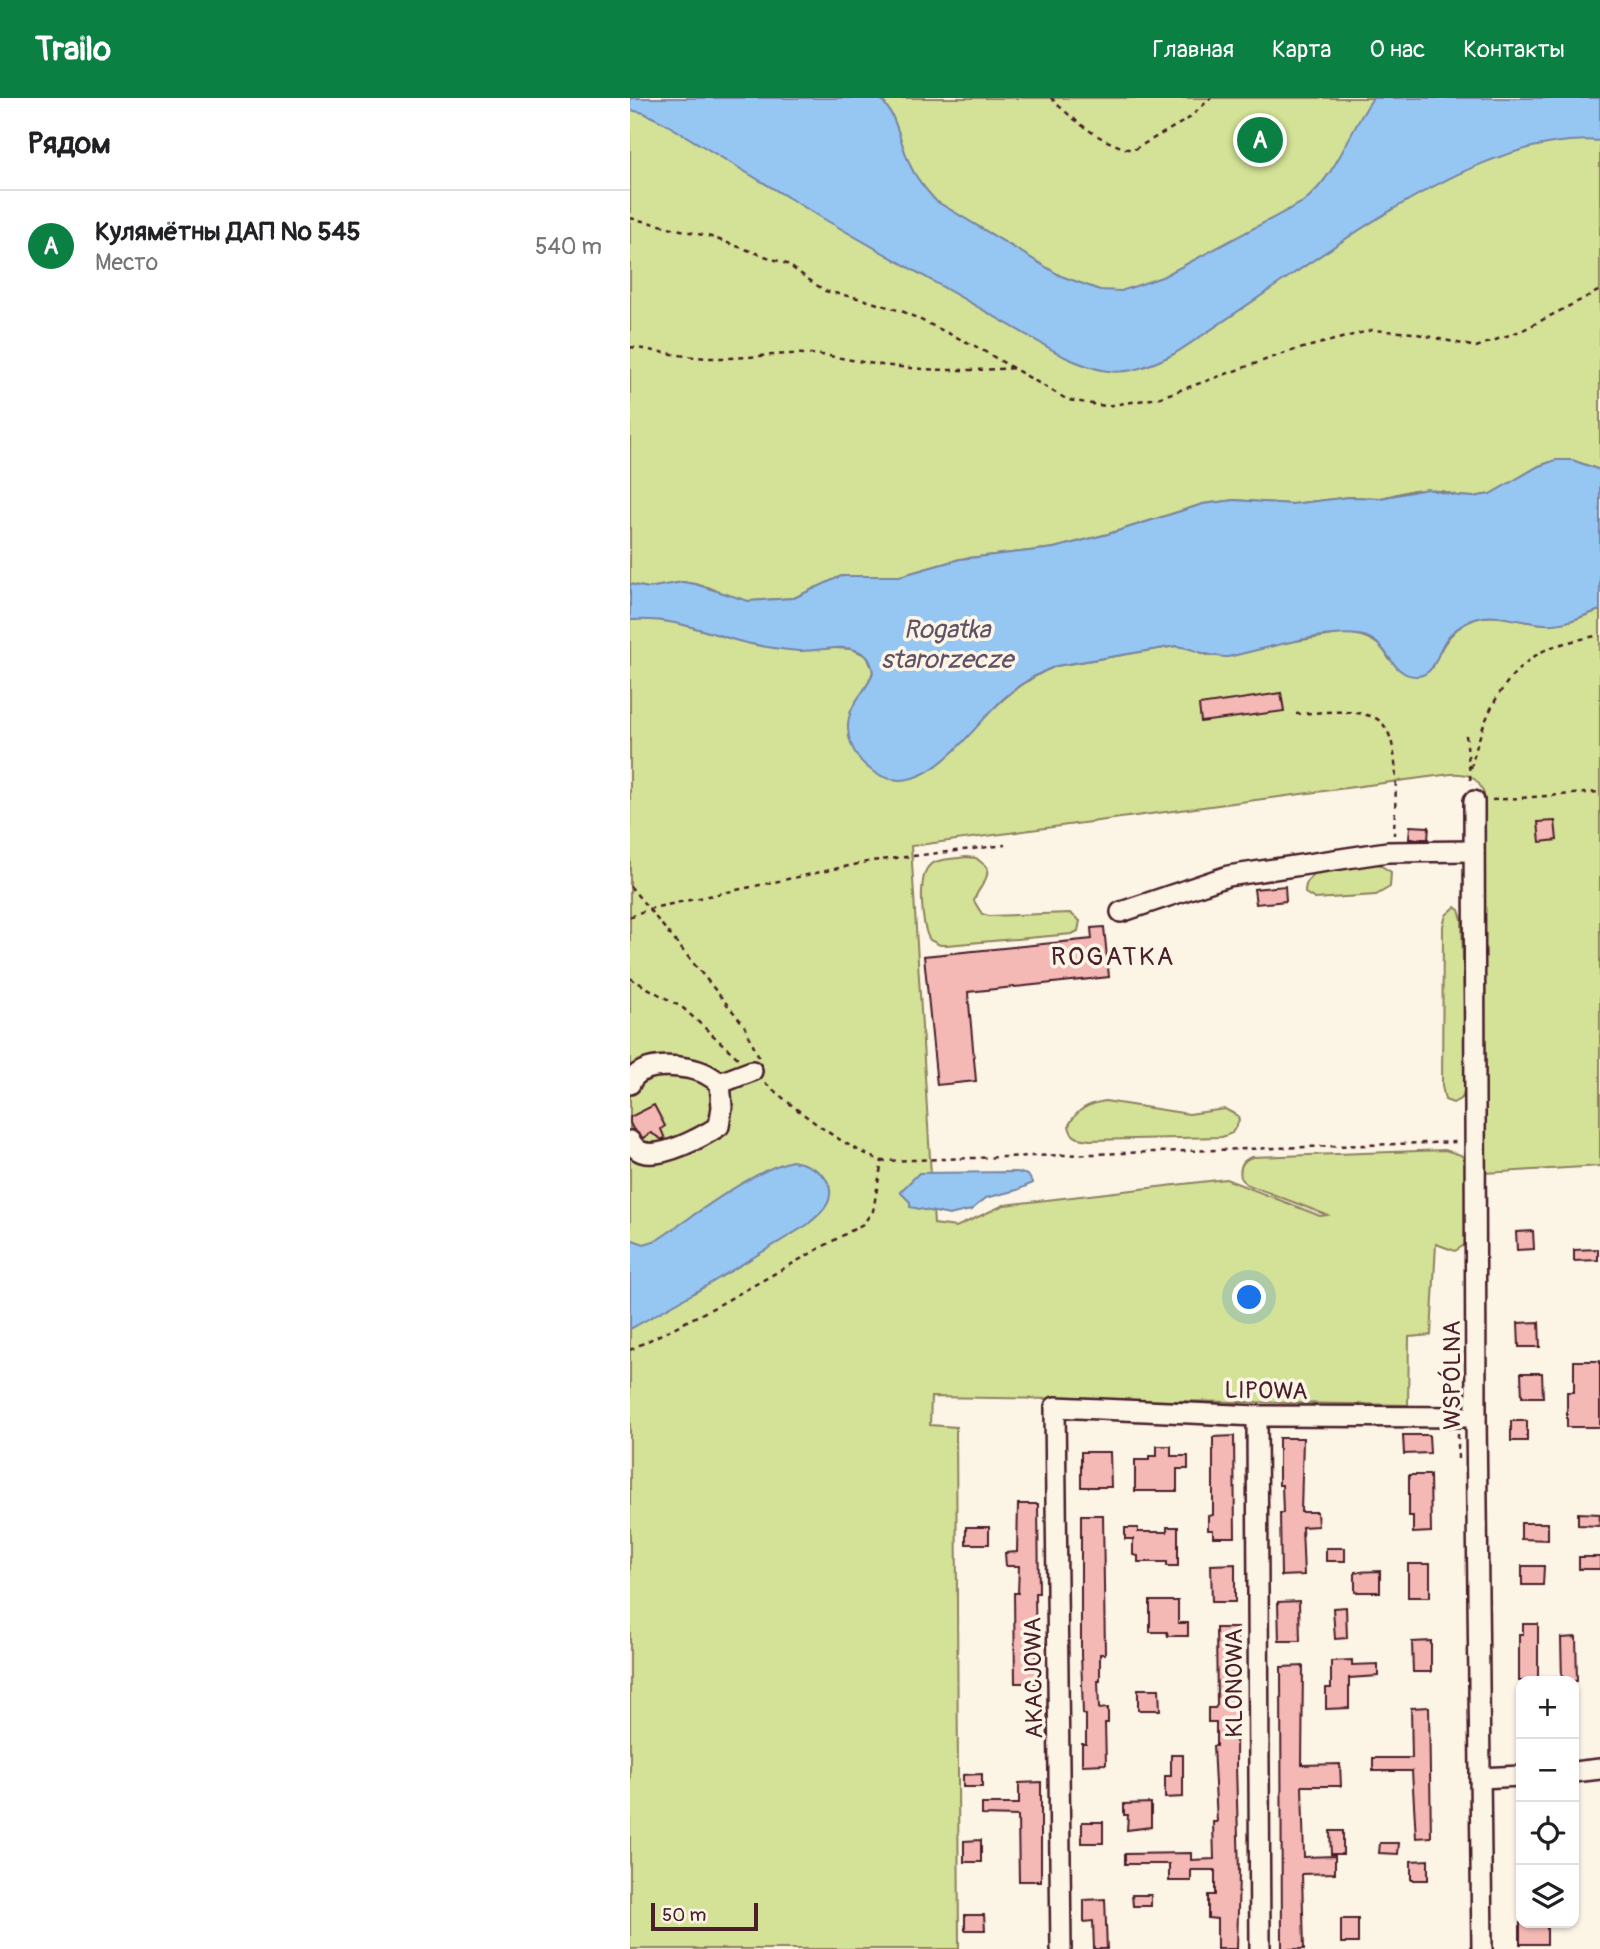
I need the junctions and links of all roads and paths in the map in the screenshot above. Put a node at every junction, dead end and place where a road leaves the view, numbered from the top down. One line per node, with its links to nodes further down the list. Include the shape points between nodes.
1 (1051, 98): 2 (path, via 1069,116 1117,147 1133,150 1188,119)
2 (1211, 98)
3 (630, 218): 6 (path, via 711,237 788,264 825,291 904,312)
4 (1600, 290): 6 (path, via 1523,330 1476,347 1413,333 1372,330 1288,352 1158,398 1105,406 1069,400)
5 (630, 347): 6 (path, via 689,358 792,353 895,367)
6 (1015, 368)
7 (1600, 635): 10 (path, via 1539,653 1506,683 1478,736)
8 (1296, 714): 15 (path, via 1354,712 1376,718 1388,729 1395,758)
9 (1466, 735): 10 (path)
10 (1471, 768): 12 (path)
11 (1600, 792): 12 (path)
12 (1474, 801): 14 (street, WSPÓLNA)
13 (1005, 845): 17 (path, via 872,861)
14 (1474, 851): 15 (street); 25 (street, WSPÓLNA)
15 (1395, 852): 18 (street, via 1228,876)
16 (630, 886): 17 (path)
17 (648, 909): 19 (path); 21 (path, via 744,1025 758,1054)
18 (1121, 912)
19 (630, 917)
20 (630, 978): 21 (path, via 683,1008)
21 (756, 1070): 22 (street); 26 (path, via 809,1120 853,1149)
22 (720, 1083): 23 (street, via 704,1073 667,1065 646,1069); 24 (street, via 719,1126 687,1144 649,1154 638,1151)
23 (630, 1084)
24 (630, 1141)
25 (1475, 1141): 26 (path); 30 (street, WSPÓLNA)
26 (882, 1161): 27 (path, via 873,1211 863,1224)
27 (630, 1350)
28 (1055, 1407): 29 (street, LIPOWA); 35 (street, AKACJOWA)
29 (1257, 1416): 30 (street, LIPOWA); 36 (street, KLONOWA)
30 (1476, 1417): 34 (street, WSPÓLNA)
31 (1600, 1769): 32 (street)
32 (1579, 1771)
33 (1516, 1776): 34 (street)
34 (1480, 1778): 37 (street, WSPÓLNA)
35 (1062, 1949)
36 (1260, 1949)
37 (1482, 1949)

